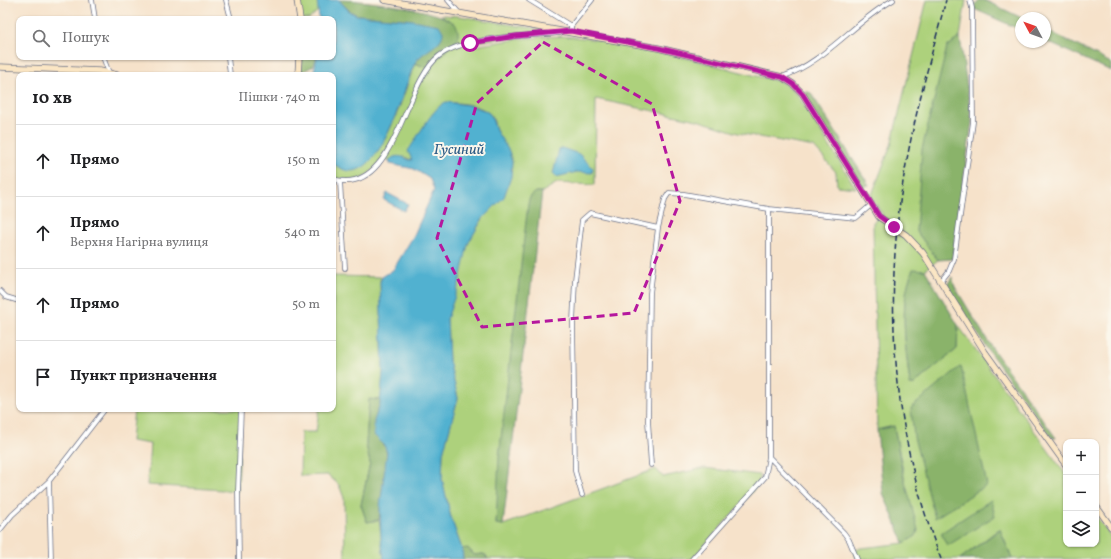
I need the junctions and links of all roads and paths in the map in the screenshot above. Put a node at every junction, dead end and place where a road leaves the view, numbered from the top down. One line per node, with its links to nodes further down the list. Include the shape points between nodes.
1 (92, 0): 11 (street)
2 (226, 0): 12 (street)
3 (297, 0): 13 (main road)
4 (384, 0): 10 (main road)
5 (448, 0): 10 (street)
6 (529, 0): 14 (street)
7 (592, 0): 14 (street)
8 (893, 0): 23 (street, via 824,54)
9 (970, 0): 30 (street, via 973,122 954,259)
10 (459, 13): 14 (main road)
11 (95, 16)
12 (230, 16)
13 (300, 16)
14 (571, 29): 23 (main road); 25 (street, via 470,43 440,55 427,68 378,164 360,180)
15 (104, 60): 20 (street)
16 (228, 60): 21 (street)
17 (299, 60): 22 (main road)
18 (0, 67): 19 (main road)
19 (81, 72)
20 (109, 72)
21 (230, 72)
22 (298, 72)
23 (782, 77): 26 (main road, via 802,93)
24 (336, 179): 25 (street)
25 (340, 180): 29 (street)
26 (872, 205): 27 (street, via 856,218); 30 (main road, via 883,220 901,230 914,243)
27 (769, 208): 28 (street, via 669,193 664,199); 35 (street)
28 (658, 228): 37 (street, via 650,293 648,426); 39 (street, via 590,213 582,220 573,322 575,471)
29 (345, 268)
30 (941, 281): 36 (main road, via 985,352)
31 (0, 291): 32 (street, via 6,297)
32 (16, 300)
33 (103, 412): 38 (street)
34 (241, 412): 44 (street)
35 (769, 458): 45 (street, via 765,477); 46 (street, via 844,533)
36 (1063, 460)
37 (651, 466)
38 (49, 481): 42 (street, via 12,515); 43 (street)
39 (582, 495)
40 (1099, 510): 41 (main road)
41 (1111, 526)
42 (0, 530)
43 (51, 559)
44 (238, 559)
45 (692, 559)
46 (856, 559)

